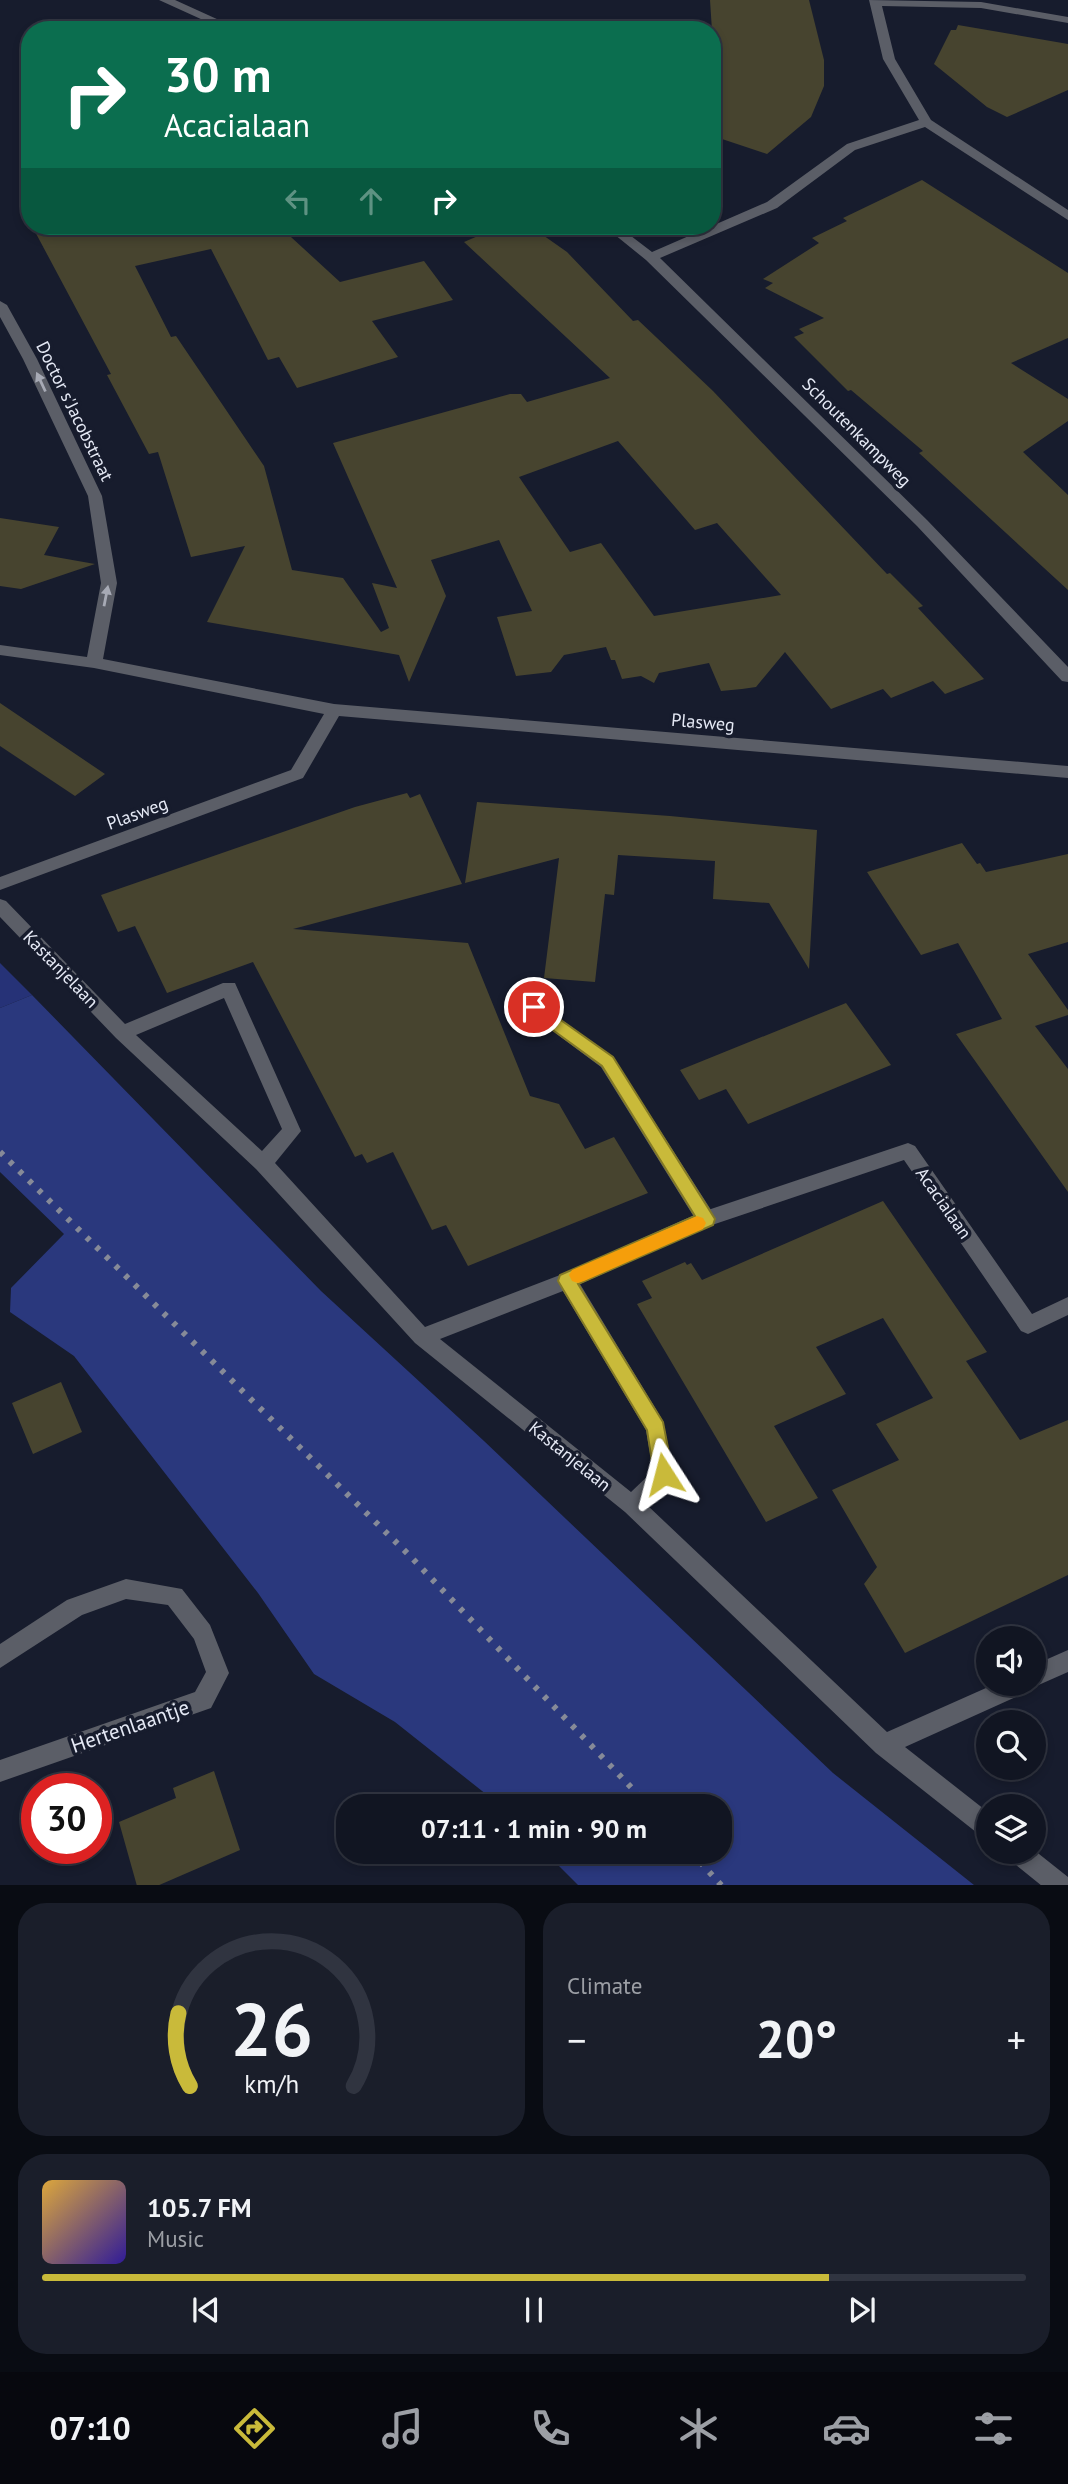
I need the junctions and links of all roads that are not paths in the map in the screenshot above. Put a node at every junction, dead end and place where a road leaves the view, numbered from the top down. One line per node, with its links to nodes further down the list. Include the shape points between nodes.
1 (165, 0): 4 (street)
2 (875, 1): 3 (street, via 981,5); 5 (street, via 889,59)
3 (1068, 20)
4 (213, 21)
5 (926, 122): 6 (street); 7 (street, via 851,147 772,205)
6 (1068, 216)
7 (721, 227)
8 (622, 235): 10 (street, Schoutenkampweg)
9 (702, 235): 10 (street)
10 (651, 257): 14 (street, Schoutenkampweg, via 922,523)
11 (0, 305): 13 (street, Doctor s'Jacobstraat, one-way to 11, via 109,583 95,496)
12 (0, 650): 13 (street, Plasweg)
13 (94, 663): 15 (street, Plasweg)
14 (1068, 677)
15 (334, 710): 16 (street, Plasweg); 17 (street, Plasweg, via 297,774)
16 (1068, 772)
17 (0, 884)
18 (0, 906): 20 (street, Kastanjelaan)
19 (516, 994): 22 (street, via 607,1062)
20 (122, 1032): 21 (street, Kastanjelaan); 21 (street, via 229,988 292,1131)
21 (262, 1163): 25 (street, Kastanjelaan)
22 (706, 1219): 23 (street, Acacialaan); 24 (street, Acacialaan, via 908,1151 1028,1325)
23 (566, 1281): 25 (street, Acacialaan); 26 (street, via 656,1428 664,1474)
24 (1068, 1306)
25 (422, 1337): 26 (street, Kastanjelaan)
26 (632, 1505): 31 (street, Kastanjelaan)
27 (0, 1657): 32 (street, Hertenlaantje, via 75,1607 126,1589 174,1596 202,1632 218,1673 204,1700)
28 (1068, 1661): 29 (street)
29 (1046, 1671)
30 (992, 1696): 31 (street)
31 (884, 1745): 33 (street, Kastanjelaan)
32 (0, 1772)
33 (976, 1818)
34 (1034, 1864): 35 (street)
35 (1061, 1885)

